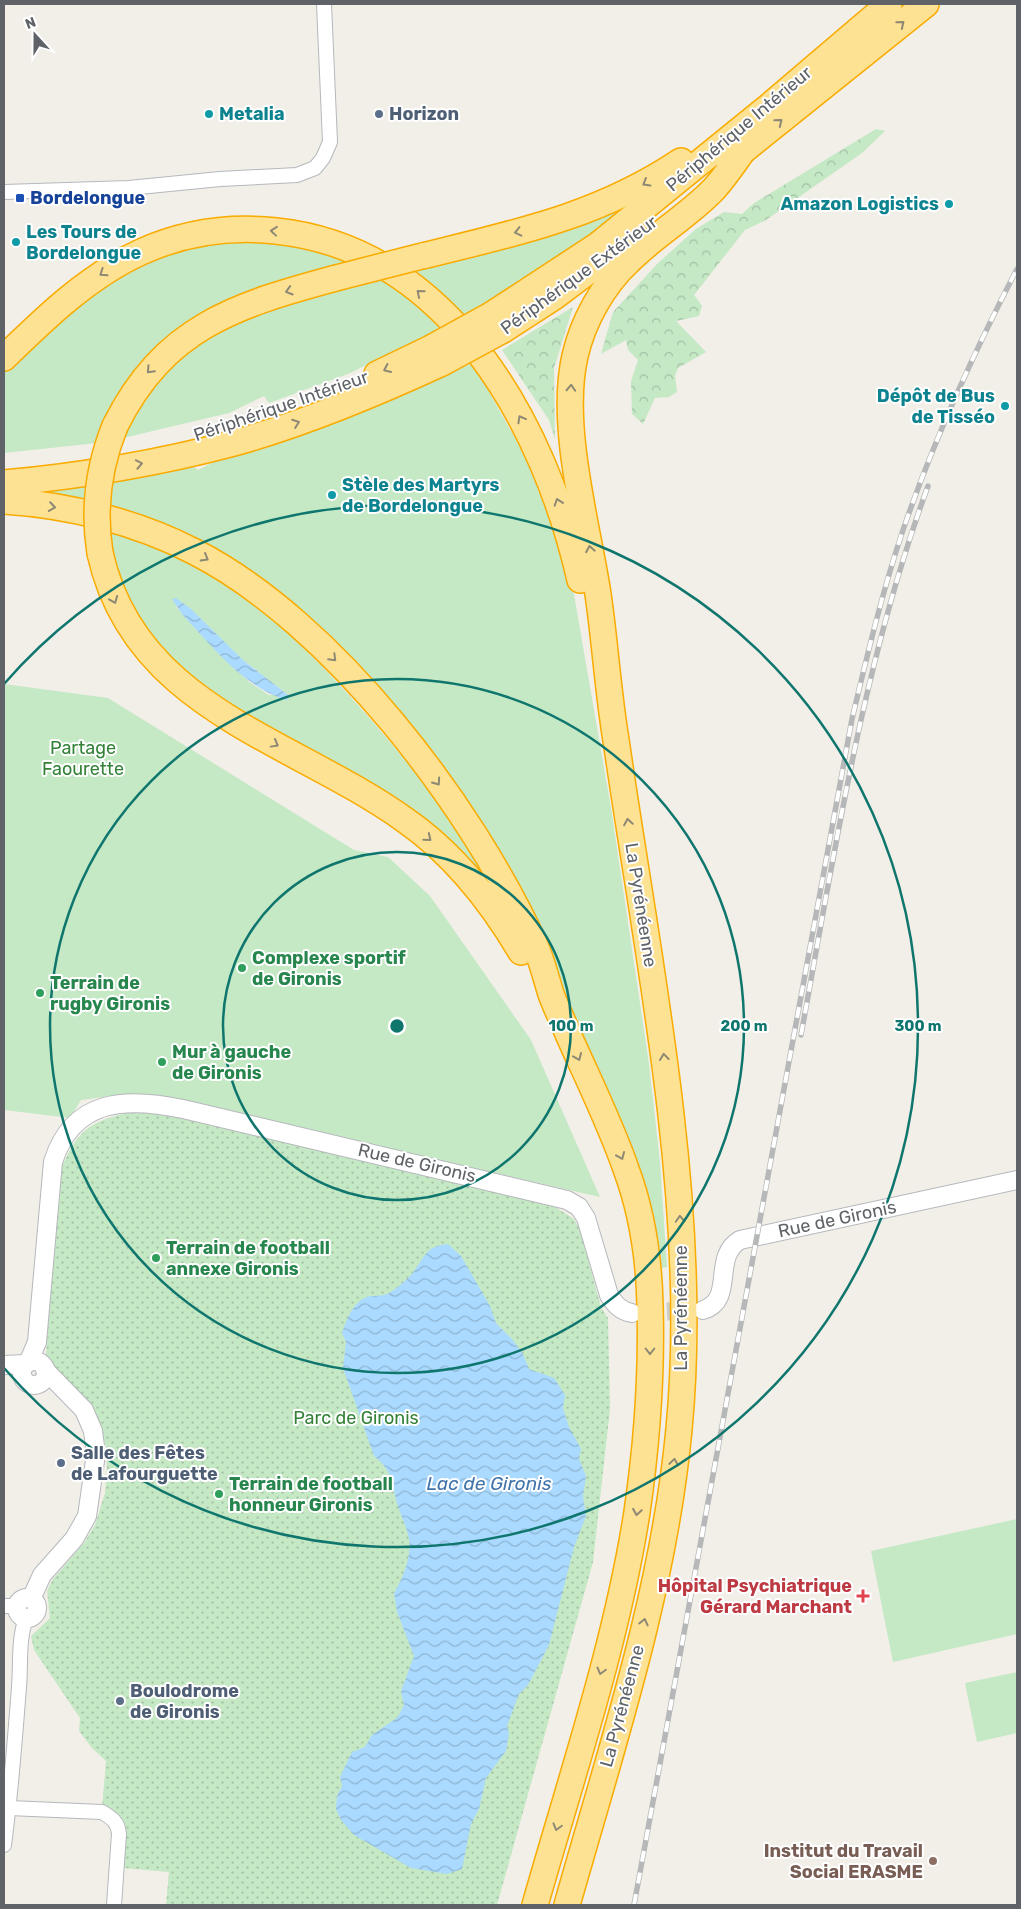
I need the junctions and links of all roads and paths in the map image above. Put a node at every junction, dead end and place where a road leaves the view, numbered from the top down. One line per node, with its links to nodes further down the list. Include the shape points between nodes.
1 (324, 4): 6 (street, via 330,142 324,158 314,168 297,175 129,188)
2 (889, 4): 4 (highway, Périphérique Intérieur)
3 (926, 4): 5 (highway, Périphérique Extérieur, one-way to 3)
4 (767, 108): 7 (highway, Périphérique Intérieur); 14 (highway, one-way to 14, bridge, via 743,114 680,162 602,205 527,230 253,302 196,330 168,351 142,378 128,399 103,458 96,521 100,553 108,583 126,624 148,652 194,696 232,721 380,803 440,849 486,897)
5 (742, 152): 7 (highway, Périphérique Extérieur, via 554,297); 13 (highway, one-way to 5, via 598,597 571,429 570,385 574,358 584,328 606,287 628,261 716,187)
6 (4, 192)
7 (497, 323): 8 (highway, Périphérique Intérieur, bridge)
8 (437, 356): 10 (highway, Périphérique Intérieur, one-way to 10, via 232,426 118,452); 11 (highway, one-way to 8, via 120,468 235,442 335,409)
9 (4, 358): 13 (highway, one-way to 9, via 573,549 543,463 522,420 492,371 463,333 401,276 377,262 326,240 293,233 259,229 198,234 142,252 115,265 68,299)
10 (4, 466)
11 (4, 483)
12 (4, 501): 14 (highway, one-way to 14, via 79,511 170,540 250,586 316,640 372,699 460,815 537,949)
13 (610, 702): 26 (highway, La Pyrénéenne, one-way to 13, via 655,1578 679,1431 682,1378 681,1244 671,1117)
14 (552, 997): 25 (highway, La Pyrénéenne, one-way to 25, via 626,1169 638,1209 647,1258 650,1380 637,1513 624,1579)
15 (1017, 1180): 16 (street, Rue de Gironis, via 740,1240 730,1247 725,1258 719,1296 710,1308)
16 (703, 1310)
17 (632, 1313): 19 (street, Rue de Gironis, via 613,1303 586,1218 579,1207 567,1200 183,1108 131,1102 98,1115 81,1128 65,1150 53,1178)
18 (4, 1367): 19 (street)
19 (34, 1371): 20 (street, via 60,1386 77,1401 90,1421 96,1454 87,1516 74,1539 42,1575)
20 (23, 1603): 21 (street, via 22,1657)
21 (9, 1740): 22 (street)
22 (9, 1808): 23 (street); 24 (street, via 102,1812 114,1819 119,1826)
23 (4, 1845)
24 (114, 1905)
25 (536, 1905)
26 (567, 1905)

